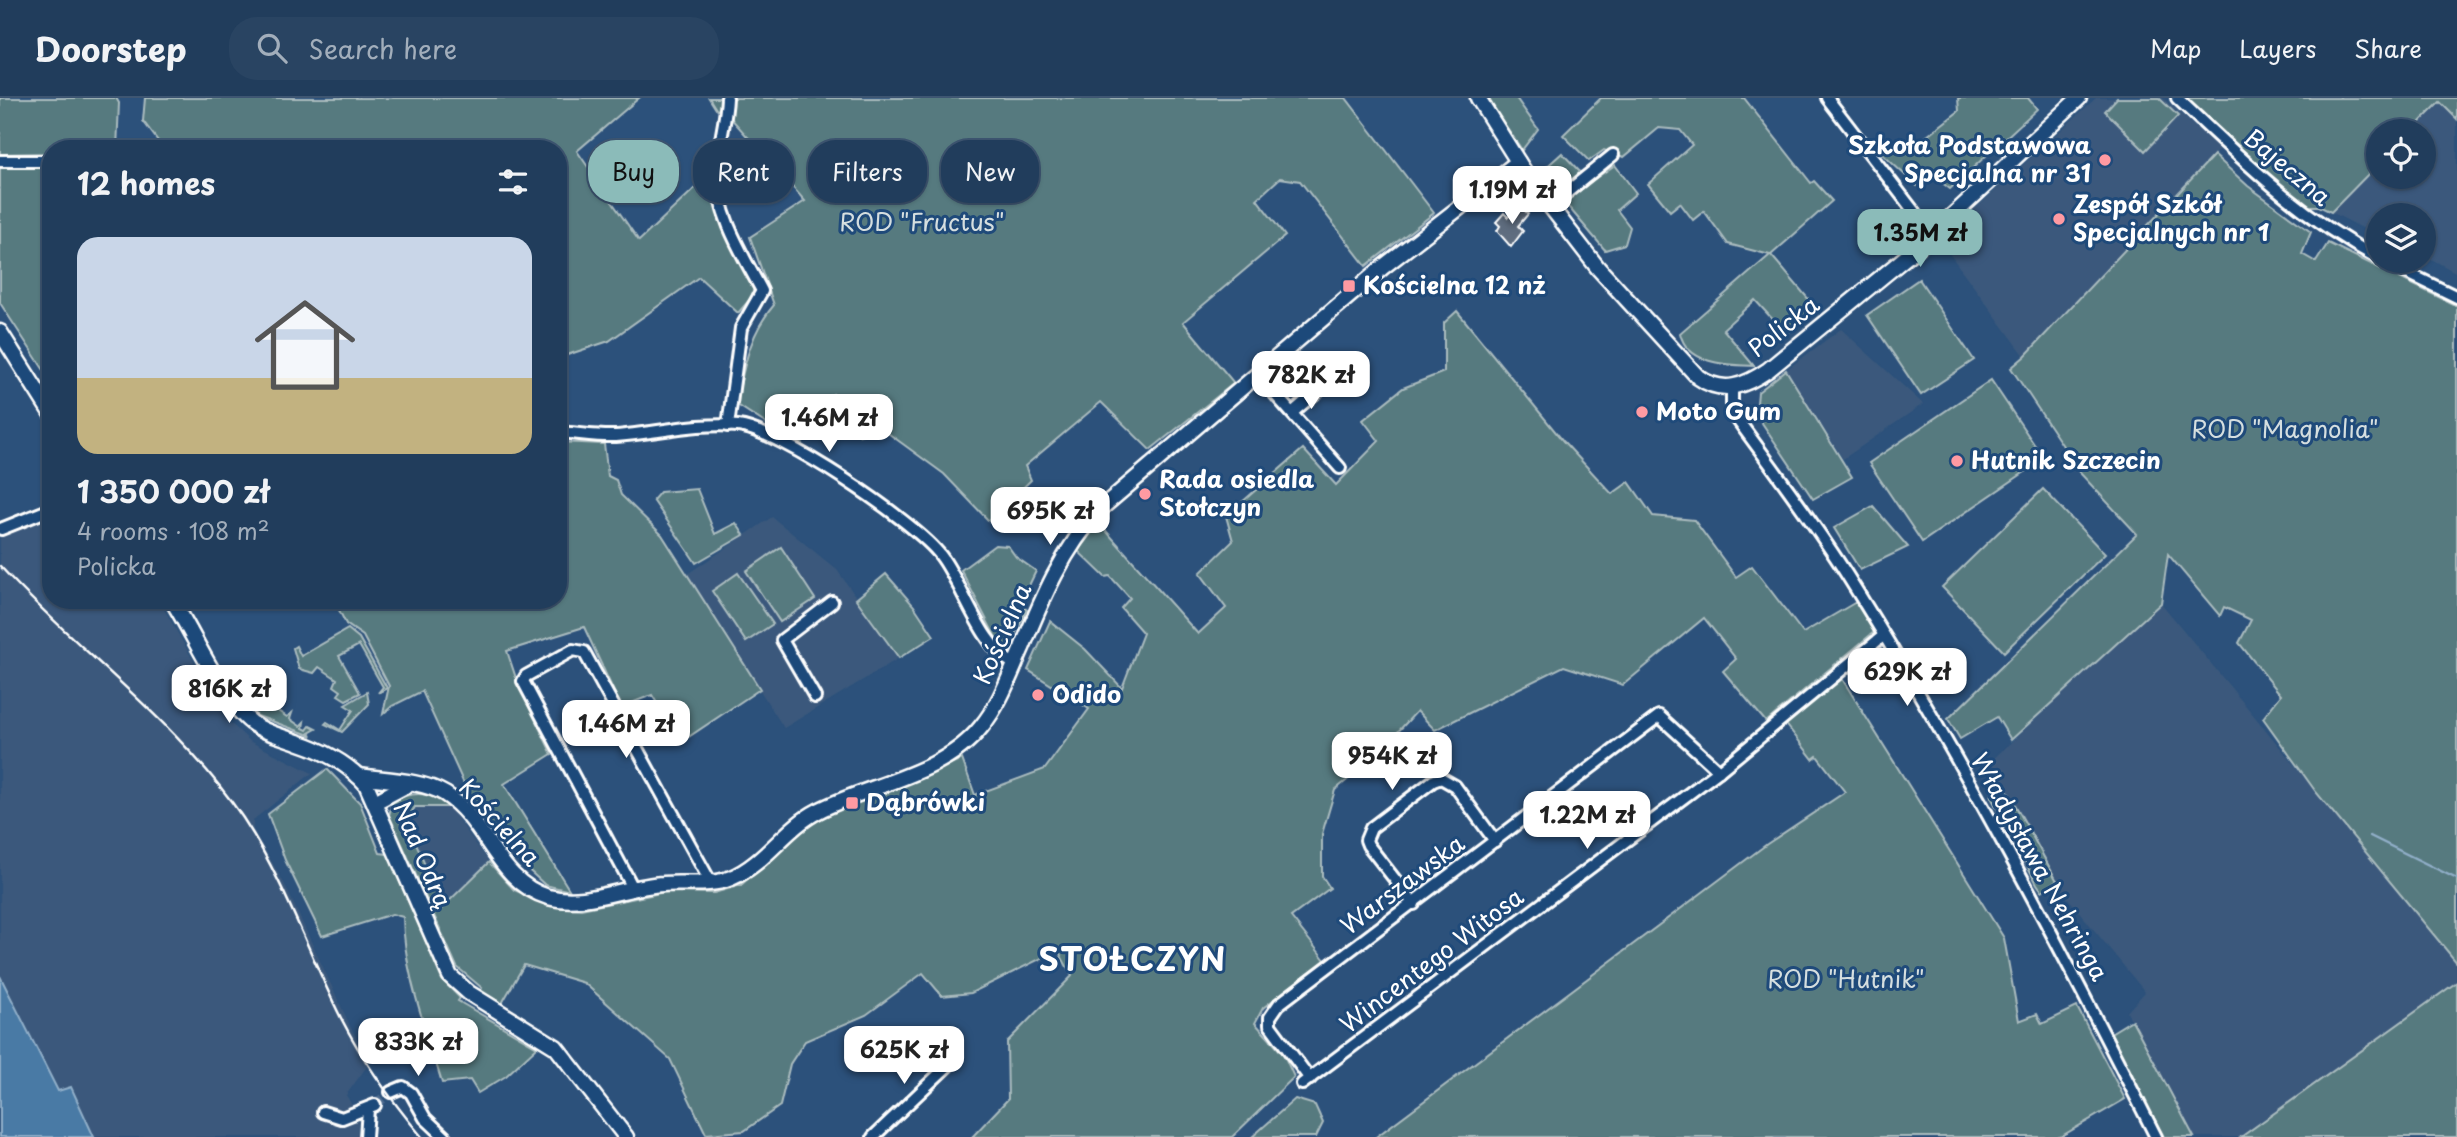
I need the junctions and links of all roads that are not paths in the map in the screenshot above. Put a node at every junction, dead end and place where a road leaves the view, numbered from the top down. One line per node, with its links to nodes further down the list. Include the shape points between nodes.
1 (727, 98): 21 (street, via 717,171 720,195 734,237 762,291 741,328)
2 (1478, 98): 9 (street)
3 (1827, 98): 11 (street)
4 (2079, 98): 11 (street, Policka)
5 (2177, 98): 12 (street, Bajeczna, via 2269,186)
6 (1613, 155): 10 (street)
7 (0, 161): 8 (street)
8 (42, 161)
9 (1518, 162): 10 (street); 16 (street, Kościelna, via 1383,267)
10 (1550, 206): 18 (street, via 1613,287 1695,375)
11 (1933, 235): 18 (street, Policka, via 1768,370)
12 (2366, 252)
13 (2407, 273): 14 (street, Bajeczna)
14 (2457, 297)
15 (0, 332): 19 (street)
16 (1258, 375): 20 (street); 29 (street, Kościelna, via 1115,494 1082,529 1050,585)
17 (1327, 383): 20 (street)
18 (1732, 388): 28 (street, Władysława Nehringa, via 1737,419 1839,564)
19 (42, 399)
20 (1292, 413): 23 (street)
21 (728, 426): 22 (street, via 613,436); 29 (street, via 750,428 774,440 909,523 942,557 989,641)
22 (567, 433)
23 (1340, 468)
24 (42, 513): 25 (street)
25 (1, 530)
26 (832, 602): 30 (street, via 782,640)
27 (178, 609): 32 (street, Nad Odrą, via 244,716 262,730 316,749)
28 (1883, 636): 31 (street, Wincentego Witosa); 47 (street, Władysława Nehringa, via 2076,980)
29 (1015, 664): 36 (street, Kościelna, via 992,714 960,747 819,810 744,871)
30 (815, 697)
31 (1719, 771): 35 (street, Warszawska, via 1659,716); 40 (street, Wincentego Witosa)
32 (358, 776): 33 (street, Kościelna); 34 (street, Nad Odrą)
33 (412, 785): 34 (street); 37 (street, Kościelna, via 437,790 454,801 510,872 537,893 572,900)
34 (375, 802): 45 (street, Nad Odrą, via 450,976 469,993 556,1047)
35 (1495, 841): 38 (street, Warszawska); 38 (street, via 1455,786 1441,778 1382,820 1367,833 1368,845)
36 (711, 883): 37 (street, Kościelna); 37 (street, via 584,652 573,650 523,681)
37 (633, 888)
38 (1414, 904): 40 (street, Warszawska, via 1274,1010 1270,1025)
39 (956, 1058): 46 (street)
40 (1306, 1082)
41 (391, 1092): 44 (street, via 402,1087 409,1091 425,1118)
42 (323, 1112): 43 (street, via 342,1118 372,1107)
43 (366, 1137)
44 (445, 1137)
45 (626, 1137)
46 (873, 1137)
47 (2156, 1137)

